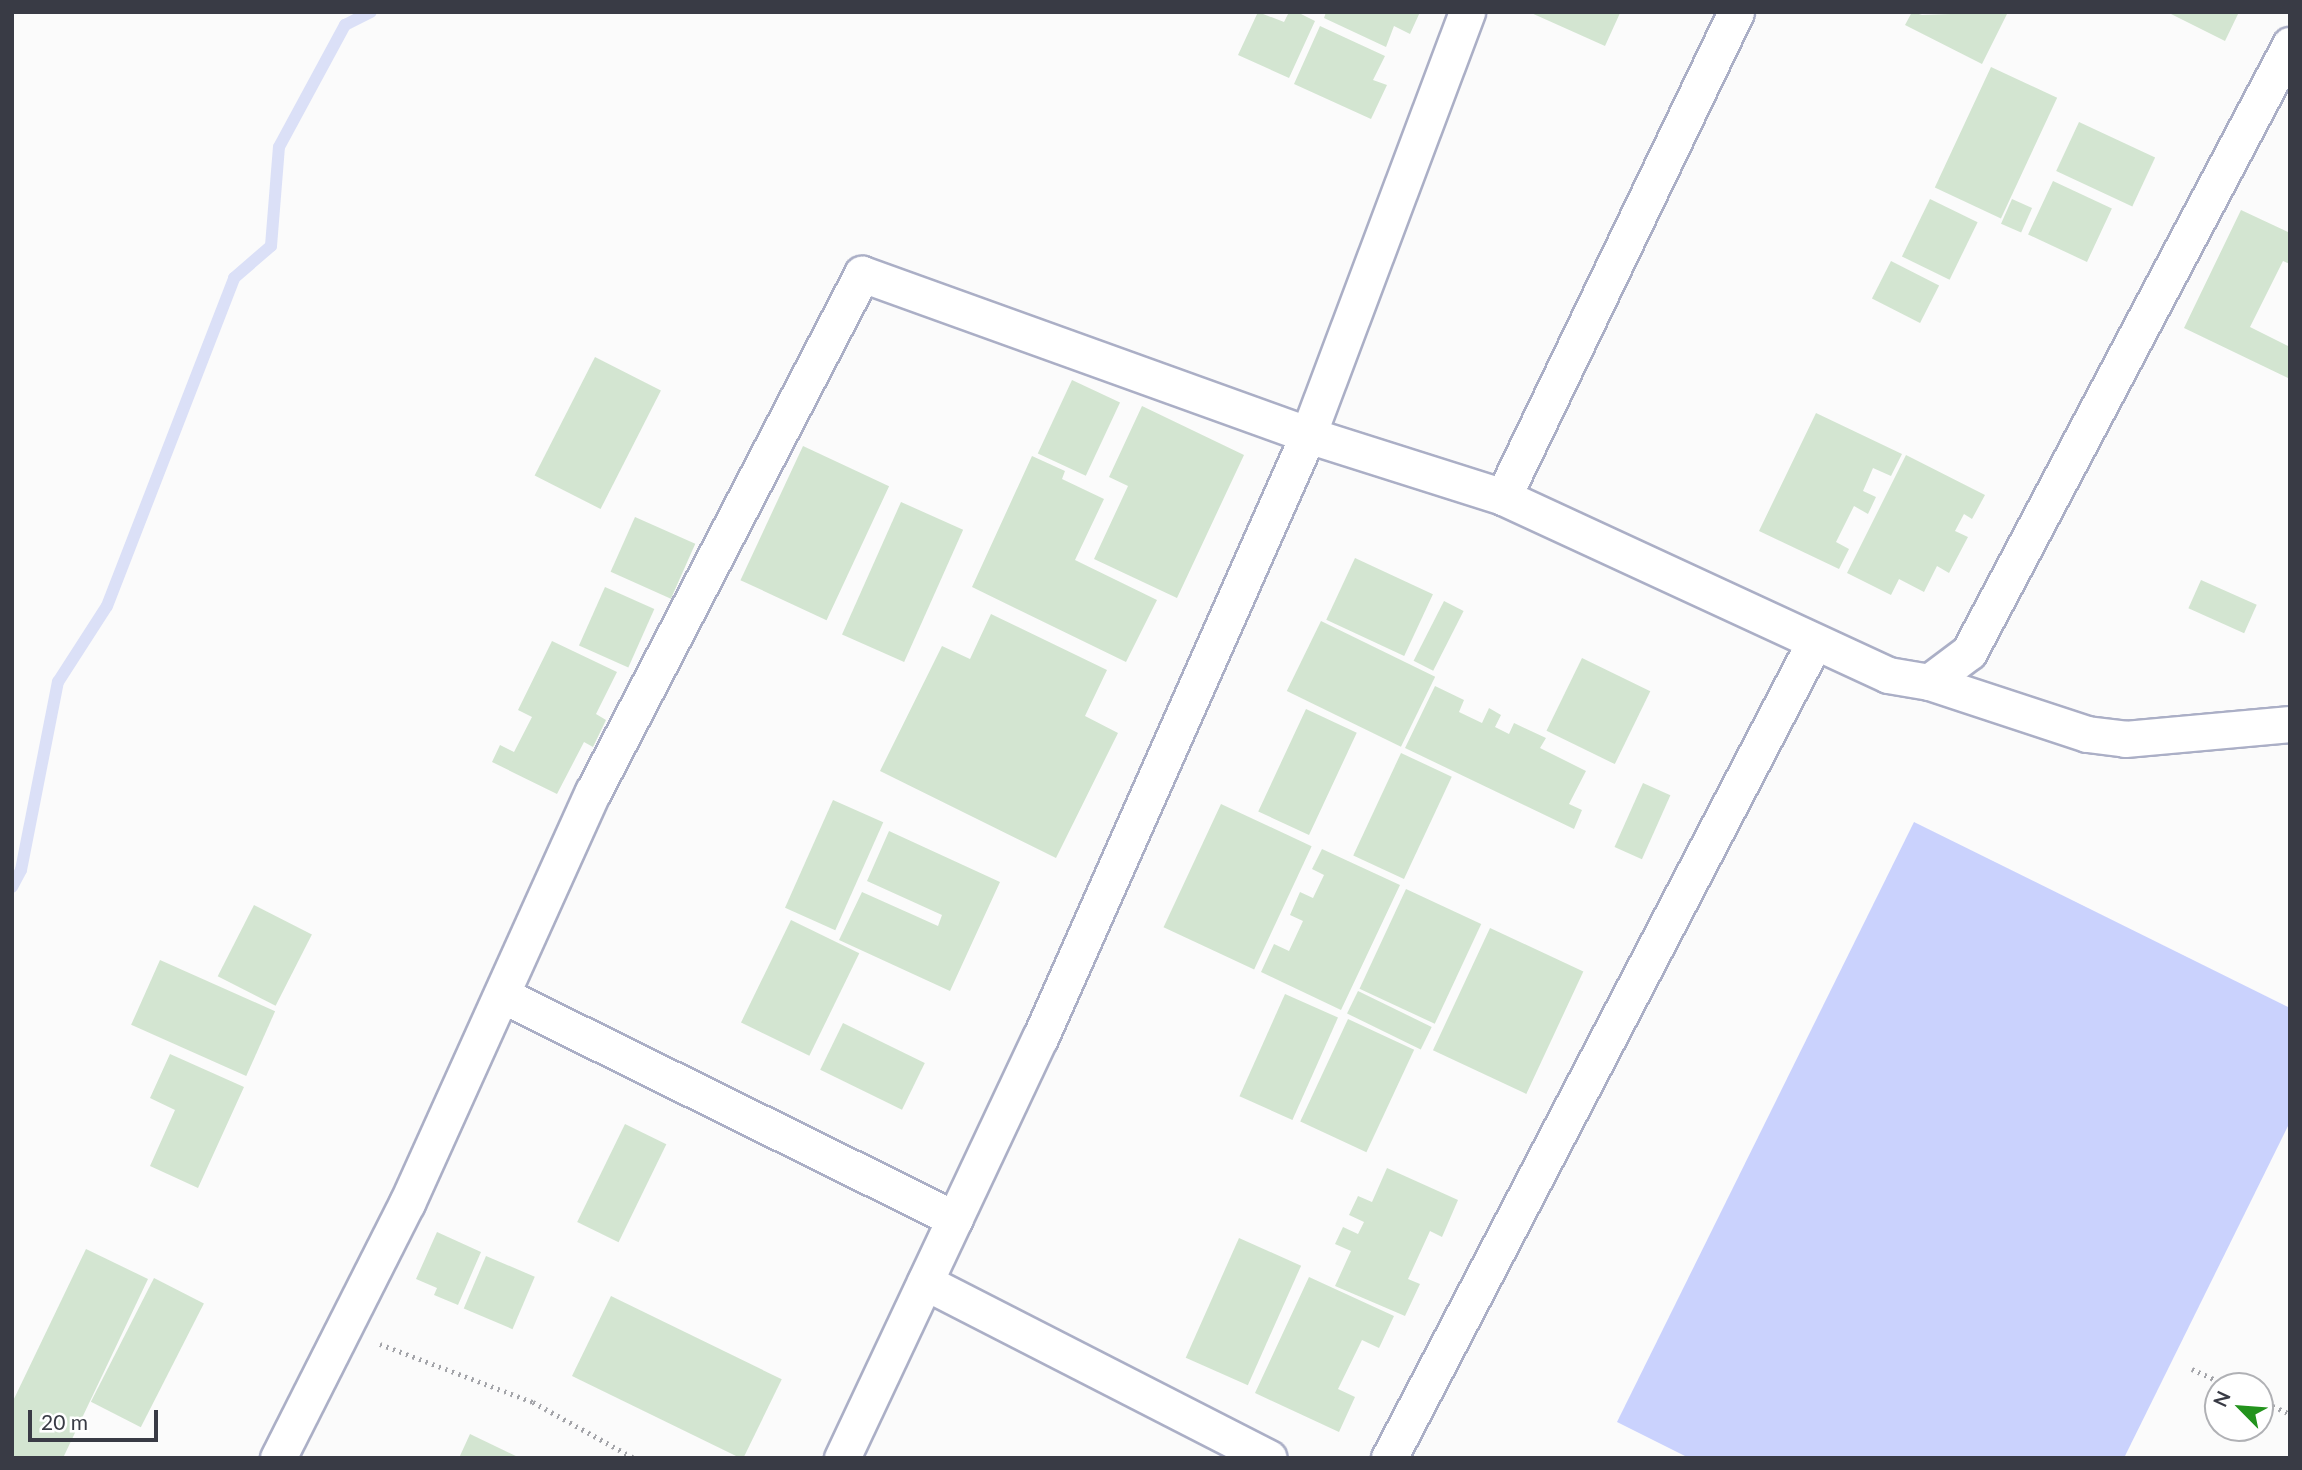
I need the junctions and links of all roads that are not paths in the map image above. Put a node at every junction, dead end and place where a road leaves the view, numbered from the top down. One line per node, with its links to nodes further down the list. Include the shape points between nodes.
1 (1467, 12): 4 (street)
2 (1737, 12): 5 (street)
3 (2290, 44): 7 (street, via 1969,652)
4 (1308, 435): 5 (street); 9 (street, via 862,274 593,792); 10 (street, via 1172,746)
5 (1503, 498): 6 (street)
6 (1814, 643): 7 (street, via 1888,675); 15 (street)
7 (1929, 682): 8 (street, via 2087,734 2125,739)
8 (2290, 724)
9 (502, 995): 10 (street); 12 (street, via 407,1203)
10 (955, 1219): 11 (street)
11 (925, 1282): 13 (street); 14 (street)
12 (278, 1458)
13 (842, 1458)
14 (1269, 1458)
15 (1389, 1458)

